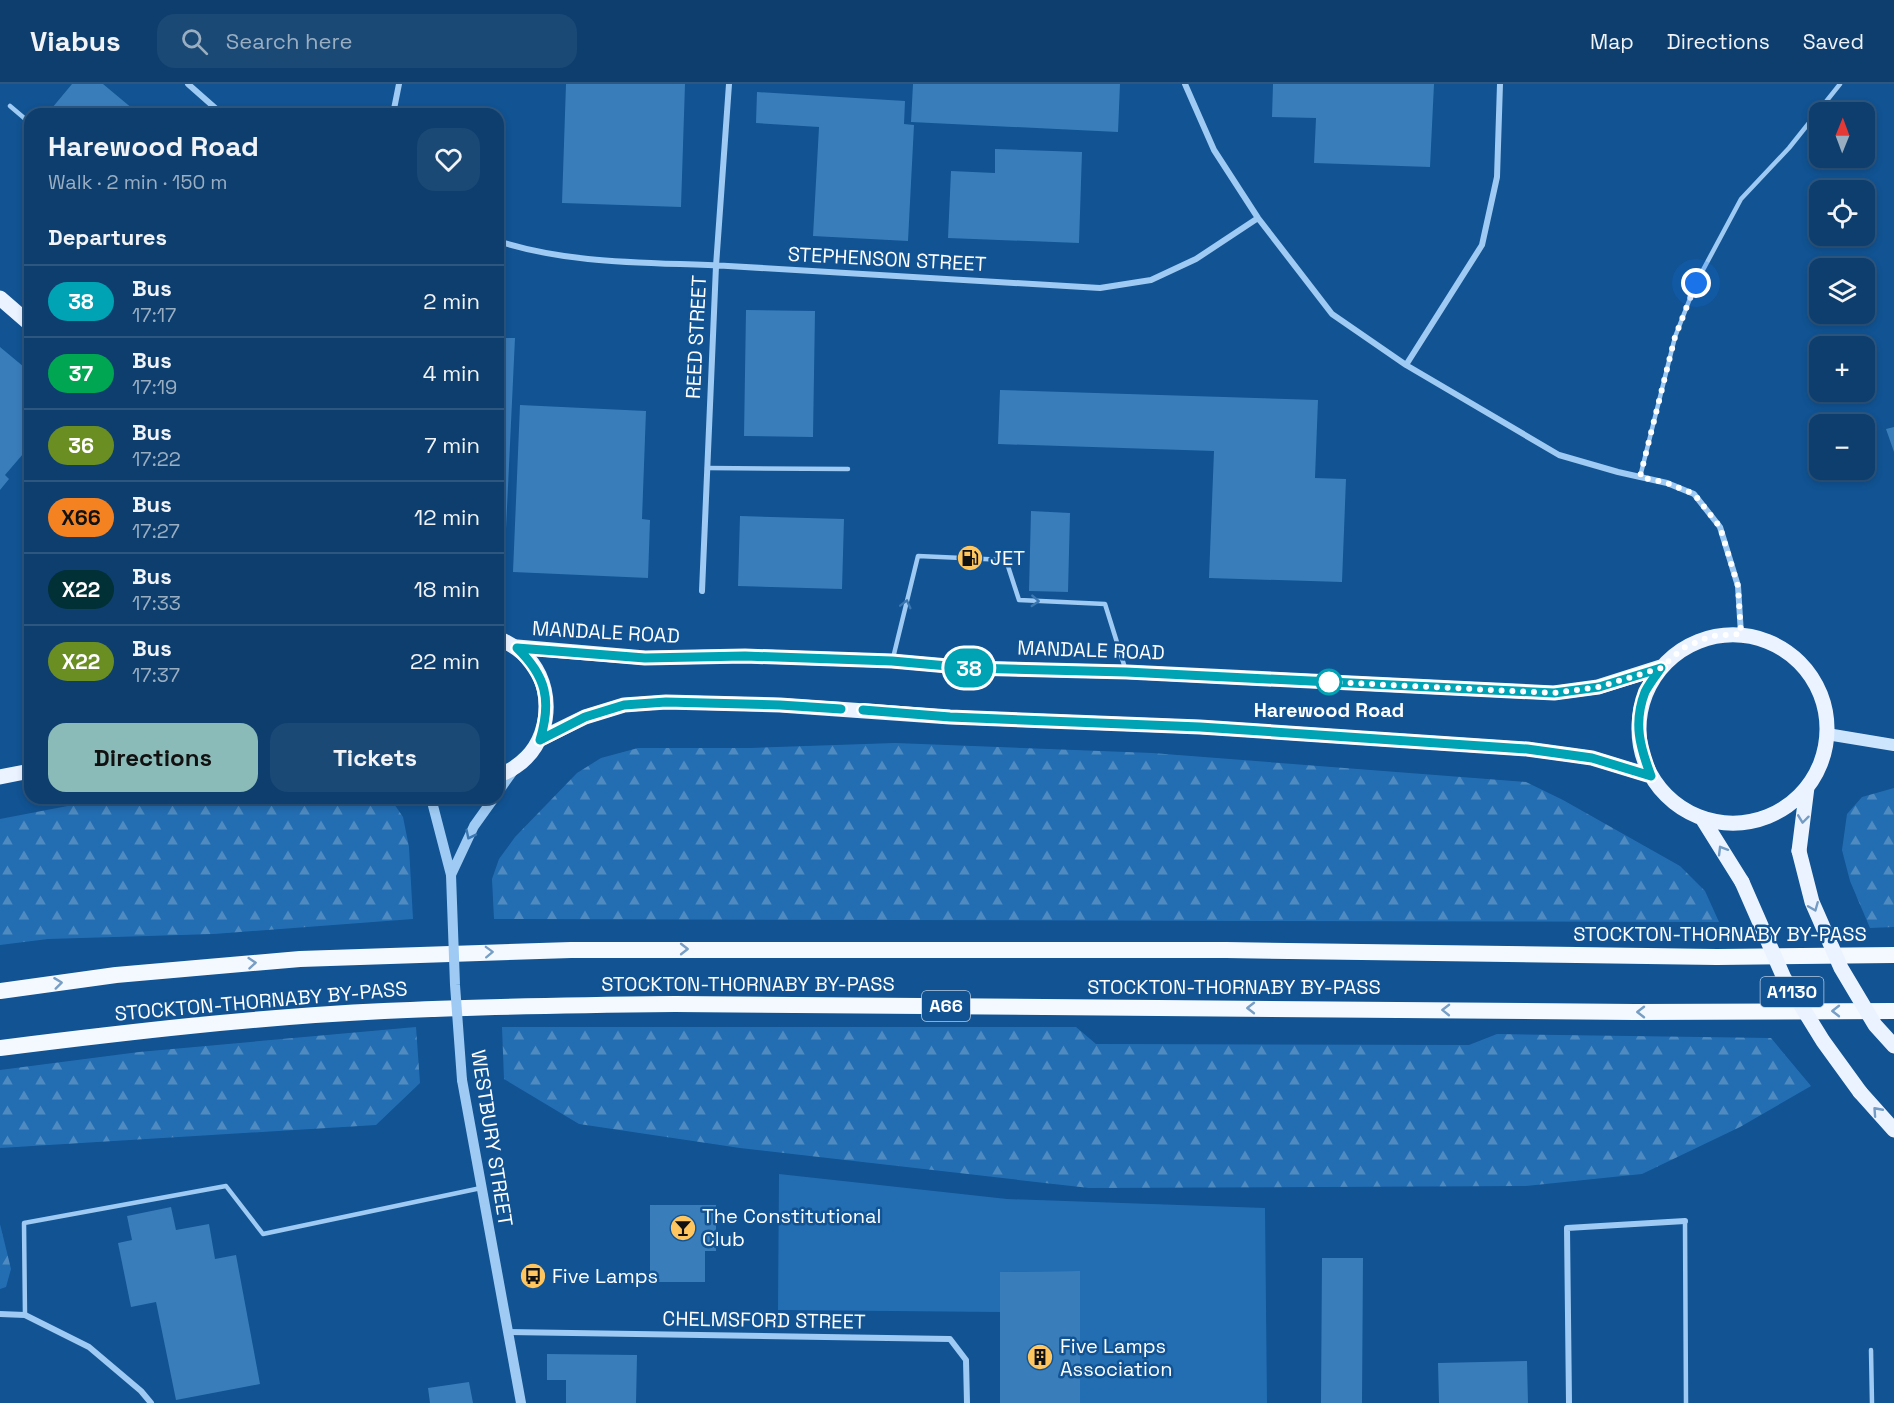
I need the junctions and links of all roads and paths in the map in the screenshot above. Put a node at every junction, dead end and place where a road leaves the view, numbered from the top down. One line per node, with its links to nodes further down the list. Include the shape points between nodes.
1 (188, 84): 8 (street)
2 (399, 84): 9 (street)
3 (729, 84): 13 (street, REED STREET)
4 (1185, 84): 11 (street, via 1214,150)
5 (1500, 84): 16 (street, via 1497,177 1482,245)
6 (1840, 84): 19 (lane, via 1789,148 1741,199 1696,283 1675,337)
7 (10, 106): 10 (lane)
8 (215, 108)
9 (394, 108)
10 (24, 118)
11 (1258, 218): 13 (street, STEPHENSON STREET, via 1196,259 1150,280 1100,288); 16 (street, via 1332,314)
12 (504, 243): 13 (street, STEPHENSON STREET, via 612,262)
13 (716, 266): 17 (street, REED STREET)
14 (0, 298): 15 (main road)
15 (24, 319)
16 (1406, 365): 19 (street, via 1559,455)
17 (707, 468): 18 (lane); 20 (street, REED STREET)
18 (848, 469)
19 (1640, 477): 21 (street, via 1694,494 1720,527 1738,586)
20 (702, 591)
21 (1741, 634): 25 (main road, A1130, via 1711,636 1683,648); 27 (main road, A1130, via 1769,641 1794,656 1813,679 1825,705)
22 (504, 641): 23 (main road, MANDALE ROAD)
23 (517, 648): 24 (main road, MANDALE ROAD / A1130, via 645,658 745,656); 28 (main road, MANDALE ROAD, via 542,679 547,700)
24 (892, 661): 26 (main road, MANDALE ROAD / A1130, via 970,668); 26 (lane, one-way to 26, via 918,556 970,558 1006,560 1019,600 1105,604)
25 (1661, 668): 26 (main road, MANDALE ROAD / A1130, via 1599,687 1554,693); 33 (main road, A1130, via 1646,692 1639,720 1641,749)
26 (1126, 672)
27 (1827, 734): 29 (main road); 36 (main road, A1130, via 1821,762)
28 (540, 740): 30 (main road, MANDALE ROAD); 33 (main road, MANDALE ROAD, via 585,717 624,705 780,705 1527,749 1592,758)
29 (1894, 745)
30 (515, 768): 32 (main road, MANDALE ROAD); 35 (street)
31 (24, 772): 34 (main road)
32 (504, 773)
33 (1651, 776): 39 (main road, A1130, via 1664,794)
34 (0, 777)
35 (504, 784)
36 (1808, 787): 39 (main road, A1130, via 1786,807 1760,819 1731,823); 44 (main road, A1130, one-way to 44, bridge, via 1799,850 1812,902 1841,968 1875,1025)
37 (433, 804): 40 (street, WESTBURY STREET)
38 (490, 804): 40 (street, WESTBURY STREET, one-way to 40, via 474,826)
39 (1702, 818): 46 (main road, A1130, one-way to 39, bridge, via 1823,1041 1784,978 1742,882)
40 (451, 875): 47 (street, WESTBURY STREET, bridge, via 462,1080)
41 (1894, 955): 42 (highway, STOCKTON-THORNABY BY-PASS, one-way to 41, via 116,975 300,959 571,950)
42 (0, 991)
43 (1894, 1011): 45 (highway, STOCKTON-THORNABY BY-PASS / A66, one-way to 45, via 537,1005 285,1018)
44 (1894, 1046)
45 (0, 1048)
46 (1894, 1130)
47 (481, 1188): 50 (lane, via 263,1234 226,1186 24,1223); 51 (street, WESTBURY STREET)
48 (1685, 1221): 56 (street, via 1567,1228); 57 (lane)
49 (0, 1314): 50 (street)
50 (25, 1315): 53 (street, via 89,1347)
51 (507, 1332): 54 (street, WESTBURY STREET); 55 (street, CHELMSFORD STREET, via 950,1339 966,1360)
52 (1870, 1350): 58 (lane)
53 (151, 1403)
54 (521, 1403)
55 (967, 1403)
56 (1569, 1403)
57 (1686, 1403)
58 (1872, 1403)

